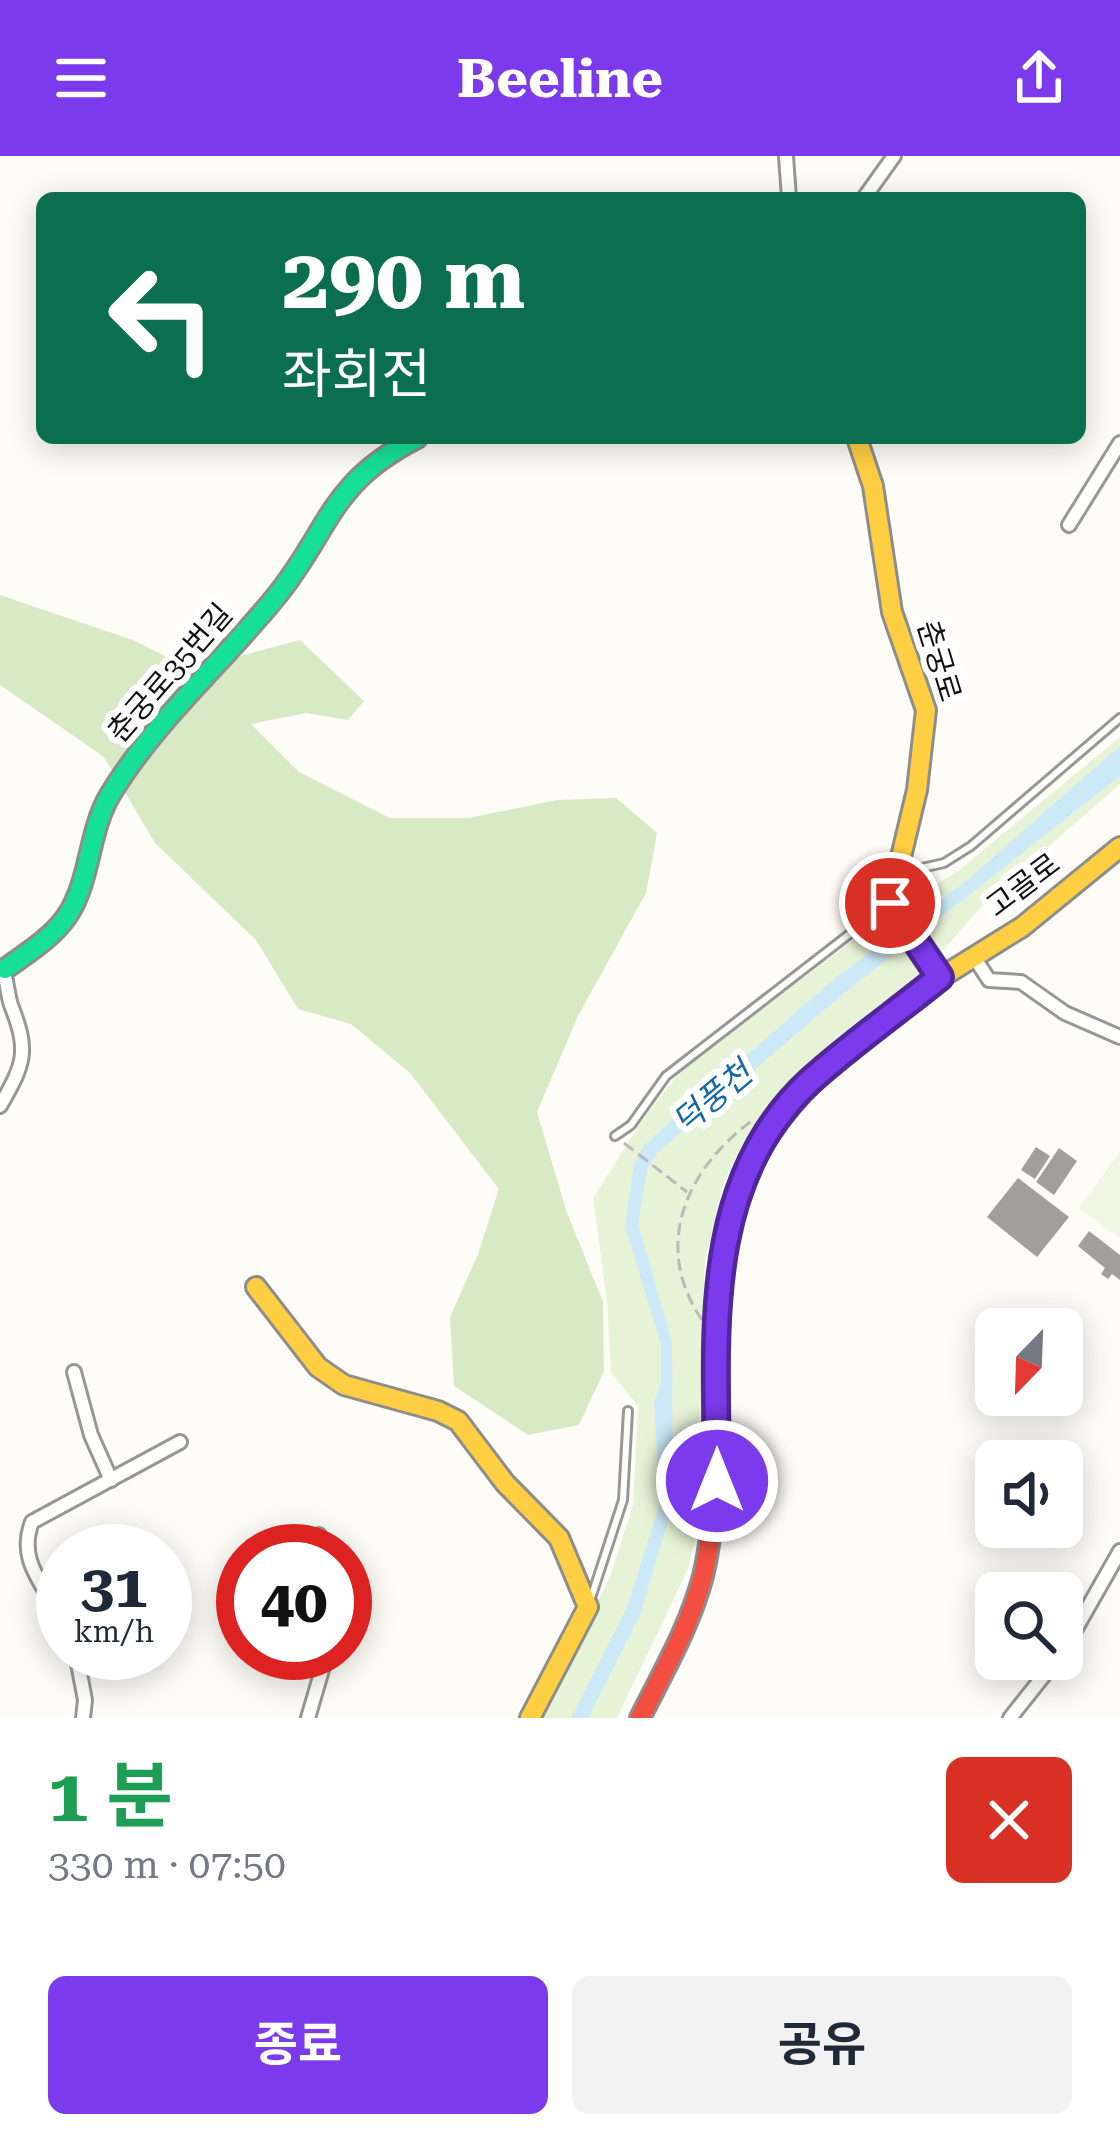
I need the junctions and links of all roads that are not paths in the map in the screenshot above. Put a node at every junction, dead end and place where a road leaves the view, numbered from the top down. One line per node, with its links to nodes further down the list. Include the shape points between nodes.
1 (785, 156): 3 (street)
2 (893, 156): 4 (street)
3 (788, 192)
4 (868, 192)
5 (1120, 443): 8 (street)
6 (408, 444): 14 (street, 춘궁로35번길, via 333,505 273,601 136,755 88,842 71,910)
7 (859, 444): 11 (street, 춘궁로, via 874,482 897,632 925,697)
8 (1069, 525)
9 (1120, 718): 11 (lane, via 971,846 944,863)
10 (1120, 847): 13 (street, 고골로)
11 (897, 873): 12 (street, 춘궁로)
12 (890, 903): 15 (street); 18 (lane, via 666,1076)
13 (974, 957): 15 (street, 고골로); 16 (street, via 989,980 1021,982)
14 (2, 968): 17 (street, via 25,1051)
15 (940, 977): 34 (street, 고골로, via 808,1083 743,1176 721,1258 712,1530 685,1627)
16 (1120, 1037)
17 (0, 1106)
18 (615, 1136)
19 (256, 1287): 26 (street, via 304,1351 344,1385 458,1421 559,1538)
20 (74, 1372): 23 (street)
21 (628, 1411): 26 (lane, via 623,1500)
22 (180, 1442): 23 (street)
23 (111, 1480): 25 (street, via 32,1522 25,1541)
24 (1120, 1551): 27 (street)
25 (36, 1574)
26 (588, 1607): 33 (street)
27 (1083, 1616)
28 (82, 1680): 31 (street)
29 (319, 1680): 32 (street)
30 (1041, 1680): 35 (street)
31 (83, 1718)
32 (308, 1718)
33 (530, 1718)
34 (640, 1718)
35 (1010, 1718)

